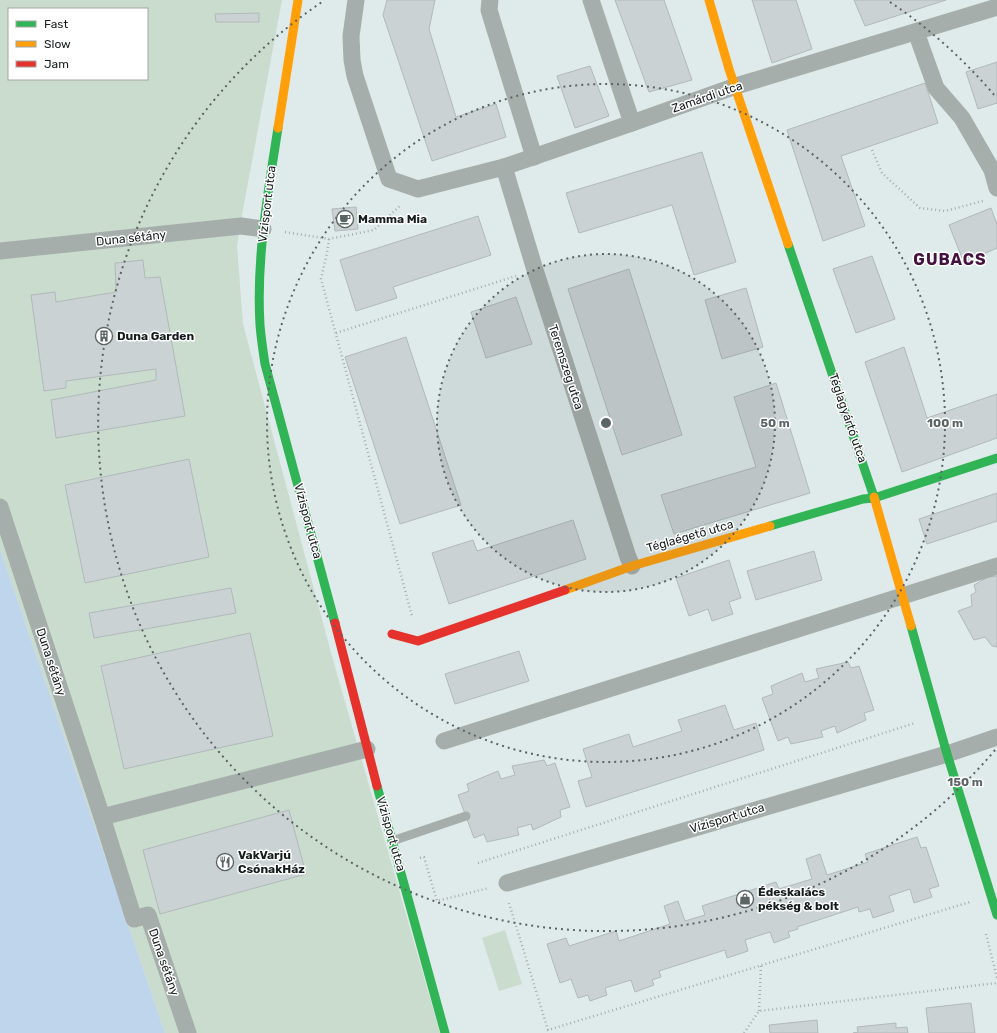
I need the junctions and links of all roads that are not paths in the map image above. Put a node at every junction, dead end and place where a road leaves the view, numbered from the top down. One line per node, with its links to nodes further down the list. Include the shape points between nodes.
1 (298, 0): 13 (street, Vízisport utca)
2 (356, 0): 11 (street, Zamárdi utca, via 351,36 352,60 389,179 418,189)
3 (490, 0): 10 (street, via 489,10)
4 (591, 0): 9 (street)
5 (709, 0): 8 (street, Téglagyártó utca)
6 (997, 7): 7 (street, Zamárdi utca)
7 (916, 32): 8 (street, Zamárdi utca); 12 (street, via 936,88 962,118 992,170)
8 (736, 86): 9 (street, Zamárdi utca); 16 (street, Téglagyártó utca)
9 (632, 123): 10 (street, Zamárdi utca)
10 (534, 157): 11 (street, Zamárdi utca)
11 (504, 167): 18 (street, Teremszeg utca)
12 (993, 194)
13 (263, 229): 14 (street, Duna sétány, via 241,226); 24 (street, Vízisport utca, via 260,325 265,364)
14 (0, 251)
15 (997, 458): 16 (street, Téglaégető utca)
16 (874, 498): 18 (street, Téglaégető utca, via 863,499); 20 (street, Téglagyártó utca)
17 (0, 507): 27 (street, Duna sétány)
18 (632, 566): 21 (street, Téglaégető utca, via 418,641)
19 (997, 566): 20 (street)
20 (903, 596): 23 (street); 25 (street, Téglagyártó utca)
21 (392, 634)
22 (997, 737): 25 (street)
23 (444, 742)
24 (368, 749): 27 (street); 28 (street, Vízisport utca)
25 (947, 754): 29 (street, Vízisport utca); 30 (street, Téglagyártó utca)
26 (466, 816): 28 (lane)
27 (102, 817): 31 (street, Duna sétány, via 134,919 148,915)
28 (392, 841): 32 (street, Vízisport utca)
29 (507, 883)
30 (997, 915)
31 (188, 1033)
32 (445, 1033)

